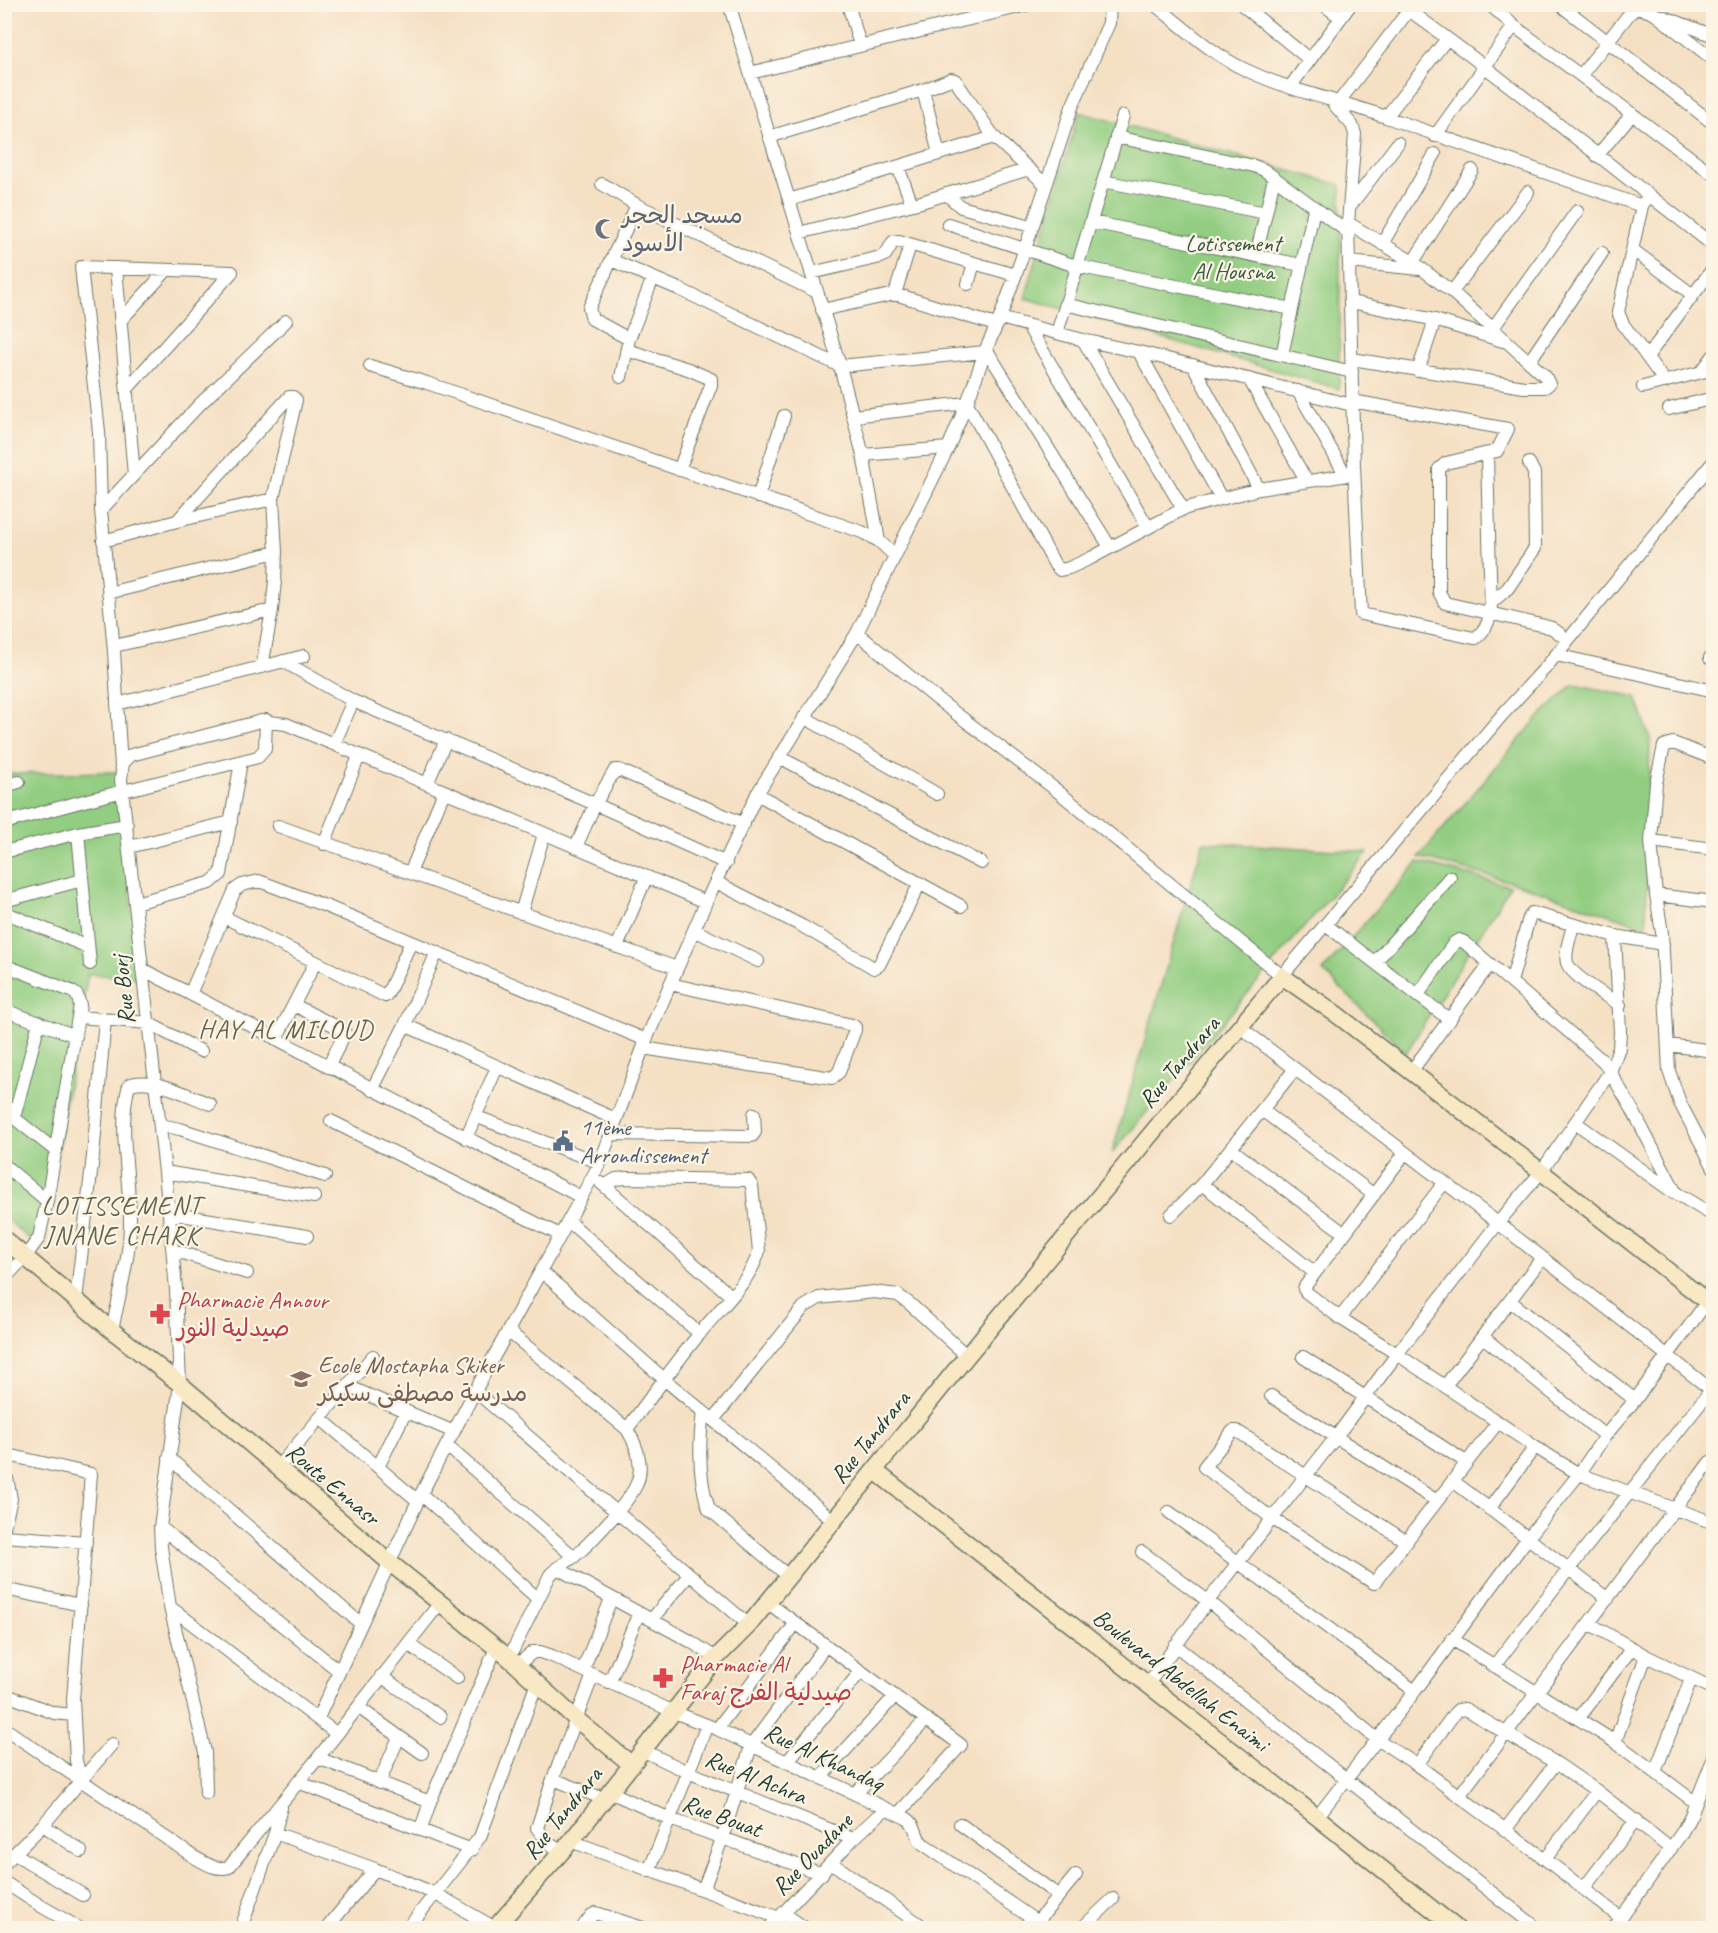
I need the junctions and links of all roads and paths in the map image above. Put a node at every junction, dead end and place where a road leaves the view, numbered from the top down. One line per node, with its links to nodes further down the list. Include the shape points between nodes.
1 (729, 4): 23 (street)
2 (848, 4): 19 (street)
3 (1030, 4): 19 (street)
4 (1116, 4): 12 (street)
5 (1154, 4): 25 (street, via 1235,64)
6 (1240, 4): 20 (street)
7 (1323, 4): 14 (street)
8 (1351, 4): 14 (street)
9 (1489, 4): 15 (street)
10 (1559, 4): 18 (street)
11 (1405, 7): 17 (street); 27 (street)
12 (1110, 11): 47 (street)
13 (1655, 14): 16 (street); 18 (street, via 1635,8); 21 (street)
14 (1341, 18): 20 (street)
15 (1514, 26): 22 (street); 24 (street)
16 (1713, 36)
17 (1446, 40): 22 (street); 30 (street)
18 (1607, 43): 24 (street); 31 (street)
19 (860, 45): 23 (street)
20 (1310, 60): 25 (street)
21 (1713, 60)
22 (1484, 66): 33 (street); 39 (street)
23 (750, 73): 32 (street)
24 (1581, 75): 28 (street)
25 (1290, 87): 27 (street)
26 (923, 90): 32 (street); 34 (street, via 955,80); 37 (street)
27 (1335, 102): 30 (street); 54 (street, via 1355,134)
28 (1632, 114): 39 (street); 43 (street)
29 (1123, 116): 35 (street)
30 (1386, 117): 33 (street)
31 (1713, 124)
32 (770, 136): 50 (street)
33 (1435, 136): 51 (street)
34 (994, 137): 37 (street); 41 (street)
35 (1116, 137): 44 (street, via 1242,162); 45 (street)
36 (1398, 143): 54 (street)
37 (939, 154): 40 (street)
38 (1435, 154): 64 (street)
39 (1597, 156): 51 (street)
40 (898, 167): 50 (street); 52 (street)
41 (1029, 169): 47 (street); 49 (street)
42 (1472, 170): 75 (street)
43 (1713, 175)
44 (1275, 178): 55 (street); 57 (street)
45 (1103, 181): 57 (street); 58 (street)
46 (602, 184): 53 (street)
47 (1045, 184): 60 (street)
48 (1528, 192): 84 (street)
49 (946, 194): 52 (street); 60 (street, via 962,207)
50 (789, 200): 62 (street)
51 (1645, 201): 65 (street); 67 (street)
52 (912, 204): 62 (street)
53 (637, 205): 70 (street); 83 (street)
54 (1349, 207): 61 (street)
55 (1314, 209): 61 (street); 73 (street)
56 (1577, 211): 96 (street)
57 (1266, 213): 69 (street)
58 (1091, 222): 69 (street); 74 (street)
59 (948, 224): 66 (street)
60 (1031, 226): 66 (street)
61 (1348, 228): 64 (street); 71 (street)
62 (799, 233): 79 (street)
63 (910, 244): 72 (street); 79 (street, via 893,242 881,257); 85 (street)
64 (1382, 244): 75 (street)
65 (1713, 246)
66 (1025, 249): 74 (street); 80 (street)
67 (1633, 250): 86 (street); 105 (street, via 1618,312)
68 (1602, 253): 107 (street)
69 (1256, 256): 73 (street)
70 (611, 260): 81 (street); 100 (street, via 589,313)
71 (1349, 262): 75 (street); 87 (street)
72 (974, 263): 80 (street); 82 (street)
73 (1302, 265): 89 (street)
74 (1076, 266): 88 (street); 89 (street)
75 (1418, 266): 84 (street)
76 (1713, 267): 86 (street)
77 (117, 268): 78 (street); 91 (street); 140 (street, Rue Borj, via 81,267 99,432)
78 (167, 270): 91 (street); 118 (street, via 231,272)
79 (811, 273): 83 (street)
80 (1015, 275): 94 (street)
81 (653, 278): 100 (street); 110 (street)
82 (968, 284)
83 (817, 292): 90 (street)
84 (1452, 292): 96 (street)
85 (895, 294): 90 (street); 94 (street)
86 (1693, 295): 105 (street)
87 (1350, 303): 92 (street); 106 (street)
88 (1065, 304): 97 (street); 103 (street)
89 (1292, 309): 103 (street)
90 (822, 310): 110 (street)
91 (121, 320): 118 (street)
92 (1435, 320): 99 (street); 112 (street)
93 (286, 321): 133 (street)
94 (998, 321): 95 (street); 101 (street)
95 (1028, 326): 97 (street); 142 (street)
96 (1493, 328): 99 (street)
97 (1056, 333): 98 (street)
98 (1083, 340): 102 (street); 139 (street)
99 (1506, 342): 107 (street)
100 (628, 345): 114 (street); 131 (street, via 711,379)
101 (985, 350): 110 (street); 121 (street); 145 (street)
102 (1139, 352): 108 (street); 137 (street)
103 (1282, 355): 113 (street)
104 (1713, 355): 111 (street)
105 (1647, 357): 116 (street)
106 (1352, 359): 112 (street); 113 (street)
107 (1529, 362): 112 (street, via 1549,384 1524,387)
108 (1193, 365): 115 (street); 135 (street)
109 (370, 366): 131 (street)
110 (840, 366): 125 (street)
111 (1708, 370): 116 (street)
112 (1418, 371)
113 (1352, 372): 122 (street)
114 (621, 377)
115 (1249, 379): 119 (street); 134 (street)
116 (1665, 382): 117 (street)
117 (1643, 387)
118 (127, 389): 133 (street)
119 (1299, 392): 122 (street); 132 (street)
120 (1713, 398): 123 (street)
121 (967, 403): 125 (street); 126 (street); 145 (street, via 1055,565 1060,570 1069,568)
122 (1352, 403): 127 (street, via 1508,429 1497,451); 132 (street)
123 (1669, 409)
124 (784, 416): 136 (street)
125 (853, 416): 128 (street)
126 (948, 447): 128 (street); 147 (street)
127 (1487, 454): 149 (street); 149 (street, via 1446,463 1439,469 1439,592 1445,603)
128 (863, 455): 144 (street)
129 (1713, 461): 152 (street)
130 (1529, 463): 149 (street, via 1534,473 1535,548)
131 (680, 470): 136 (street)
132 (1349, 474): 134 (street); 149 (street, via 1361,614 1476,638 1488,626)
133 (134, 475): 140 (street)
134 (1306, 480): 135 (street)
135 (1259, 489): 137 (street)
136 (759, 498): 144 (street)
137 (1221, 498): 139 (street)
138 (273, 500): 141 (street); 141 (street, via 296,400 293,397); 146 (street)
139 (1184, 509): 142 (street)
140 (101, 510): 143 (street, Rue Borj)
141 (177, 521): 143 (street)
142 (1148, 527): 145 (street)
143 (103, 541): 148 (street, Rue Borj)
144 (879, 541): 147 (street)
145 (1110, 547)
146 (276, 552): 148 (street); 150 (street)
147 (895, 556): 151 (street)
148 (108, 593): 153 (street, Rue Borj)
149 (1491, 608): 152 (street, via 1552,628)
150 (272, 610): 153 (street); 157 (street)
151 (857, 633): 161 (street); 225 (street)
152 (1568, 640): 154 (street)
153 (114, 646): 160 (street, Rue Borj)
154 (1556, 655): 158 (street); 208 (street)
155 (304, 656): 156 (street)
156 (284, 661): 157 (street); 159 (street)
157 (262, 666): 160 (street)
158 (1713, 691)
159 (353, 701): 163 (street); 164 (street)
160 (117, 704): 169 (street, Rue Borj)
161 (804, 717): 166 (street); 176 (street)
162 (266, 720): 164 (street); 168 (street, via 265,749 258,757); 169 (street, via 131,754)
163 (446, 740): 171 (street); 177 (street)
164 (334, 744): 165 (street)
165 (359, 756): 171 (street); 186 (street)
166 (779, 757): 175 (street); 192 (street)
167 (1713, 759): 185 (street, via 1673,743 1664,746)
168 (241, 762): 173 (street); 178 (street)
169 (121, 768): 173 (street, Rue Borj)
170 (19, 782): 172 (street)
171 (427, 784): 174 (street)
172 (4, 786)
173 (123, 792): 179 (street); 181 (street, Rue Borj)
174 (444, 792): 184 (street); 193 (street)
175 (757, 794): 180 (street); 198 (street)
176 (937, 794)
177 (595, 804): 180 (street, via 612,772 620,770); 188 (street); 191 (street)
178 (231, 822): 187 (street); 203 (street, via 223,868 217,879)
179 (4, 823)
180 (744, 824): 191 (street)
181 (127, 825): 183 (street); 187 (street, Rue Borj)
182 (278, 826): 186 (street)
183 (78, 833): 190 (street); 196 (street)
184 (544, 834): 188 (street); 206 (street)
185 (1651, 841): 189 (street); 199 (street)
186 (324, 844): 193 (street)
187 (129, 847): 203 (street, Rue Borj)
188 (576, 847): 195 (street)
189 (1713, 849)
190 (4, 852)
191 (726, 863): 197 (street)
192 (981, 863)
193 (410, 873): 206 (street)
194 (1450, 877): 218 (street)
195 (646, 878): 201 (street); 215 (street)
196 (82, 880): 200 (street); 214 (street)
197 (716, 882): 198 (street, via 874,968); 201 (street)
198 (920, 883): 204 (street)
199 (1656, 895): 202 (street); 213 (street)
200 (4, 901)
201 (706, 902): 210 (street)
202 (1713, 902)
203 (135, 903): 224 (street, Rue Borj)
204 (962, 906)
205 (4, 912): 214 (street)
206 (521, 913): 215 (street)
207 (224, 917): 212 (street, via 235,890 259,881); 219 (street); 228 (street)
208 (1326, 925): 218 (street); 225 (street)
209 (1573, 925): 211 (street); 226 (street, via 1532,913); 231 (street, via 1568,965)
210 (694, 930): 217 (street); 223 (street)
211 (1615, 936): 213 (street); 231 (street)
212 (411, 942): 216 (street); 219 (street, via 385,996)
213 (1663, 944): 243 (street)
214 (88, 947): 220 (street)
215 (617, 947): 223 (street)
216 (437, 952): 238 (street); 242 (street)
217 (758, 961)
218 (1375, 962): 229 (street)
219 (315, 963): 230 (street)
220 (90, 964)
221 (1490, 964): 226 (street); 229 (street, via 1459,940); 235 (street)
222 (4, 965): 233 (street, via 77,995)
223 (677, 968): 227 (street)
224 (142, 969): 228 (street); 237 (street, Rue Borj)
225 (1282, 976): 239 (street, Rue Tandrara); 250 (street)
226 (1511, 982): 249 (street, via 1593,1050)
227 (670, 984): 242 (street); 242 (street, via 852,1025 855,1030 839,1072 832,1078)
228 (190, 994): 241 (street)
229 (1417, 996): 235 (street)
230 (294, 1005): 241 (street); 246 (street, via 345,1033)
231 (1620, 1005): 249 (street, via 1619,1048)
232 (5, 1013): 236 (street)
233 (79, 1017): 234 (street); 240 (street)
234 (105, 1019): 237 (street); 299 (street)
235 (1450, 1020): 250 (street)
236 (39, 1022): 240 (street); 255 (street)
237 (148, 1023): 244 (street); 251 (street, Rue Borj)
238 (405, 1024): 247 (street); 252 (street)
239 (1240, 1027): 248 (street); 310 (street, Rue Tandrara)
240 (76, 1036): 265 (street)
241 (276, 1039): 246 (street)
242 (645, 1044): 258 (street)
243 (1668, 1045): 245 (street); 269 (street, via 1674,1089)
244 (201, 1051)
245 (1713, 1051)
246 (328, 1067): 252 (street)
247 (497, 1067): 257 (street); 258 (street)
248 (1295, 1069): 254 (street); 266 (street)
249 (1610, 1072): 260 (street); 277 (street)
250 (1410, 1073): 271 (street)
251 (155, 1083): 253 (street); 261 (street, Rue Borj); 303 (street, via 134,1082 128,1088 125,1143 130,1227)
252 (372, 1090): 263 (street)
253 (210, 1104)
254 (1262, 1110): 264 (street); 278 (street)
255 (9, 1114): 265 (street)
256 (754, 1114): 262 (street, via 752,1136)
257 (477, 1117): 263 (street); 267 (street)
258 (615, 1119): 262 (street)
259 (331, 1121): 288 (street)
260 (1576, 1123): 271 (street); 277 (street)
261 (160, 1125): 270 (street, Rue Borj); 272 (street, via 180,1128)
262 (610, 1134): 267 (street)
263 (466, 1138): 280 (street)
264 (1231, 1149): 275 (street); 287 (street)
265 (56, 1151): 281 (street)
266 (1405, 1153): 274 (street); 278 (street)
267 (600, 1163): 273 (street)
268 (4, 1165): 281 (street)
269 (1713, 1165)
270 (165, 1172): 279 (street); 282 (street, Rue Borj)
271 (1541, 1172): 286 (street); 301 (street)
272 (325, 1176)
273 (592, 1178): 276 (street); 280 (street)
274 (1444, 1183): 286 (street); 302 (street)
275 (1202, 1184): 283 (street); 296 (street)
276 (606, 1185): 298 (street); 298 (street, via 627,1178 748,1180 752,1186 759,1251 748,1276)
277 (1676, 1193): 284 (street)
278 (1374, 1195): 287 (street)
279 (314, 1197)
280 (581, 1197): 285 (street)
281 (47, 1201): 292 (street, via 39,1239)
282 (169, 1213): 289 (street); 291 (street, Rue Borj)
283 (1171, 1215)
284 (1713, 1216)
285 (568, 1221): 288 (street); 305 (street)
286 (1498, 1223): 293 (street); 307 (street)
287 (1344, 1233): 296 (street)
288 (560, 1235): 294 (street)
289 (307, 1236)
290 (4, 1239): 292 (street, Route Ennasr)
291 (173, 1250): 295 (street); 313 (street, Rue Borj)
292 (25, 1257): 297 (street); 299 (street, Route Ennasr)
293 (1542, 1258): 300 (street); 308 (street)
294 (541, 1271): 304 (street); 312 (street)
295 (247, 1273)
296 (1315, 1273): 302 (street, via 1304,1289)
297 (4, 1279)
298 (731, 1296): 305 (street)
299 (76, 1300): 303 (street, Route Ennasr)
300 (1510, 1301): 306 (street); 320 (street)
301 (1710, 1305): 308 (street)
302 (1340, 1318): 307 (street)
303 (112, 1330): 313 (street, Route Ennasr)
304 (507, 1331): 316 (street); 325 (street)
305 (700, 1334): 312 (street)
306 (1483, 1337): 315 (street); 327 (street)
307 (1397, 1354): 315 (street); 319 (street)
308 (1669, 1355): 317 (street); 320 (street)
309 (373, 1356): 314 (street)
310 (968, 1356): 322 (street, via 898,1295 874,1292 819,1298 804,1307); 337 (street, Rue Tandrara)
311 (1303, 1357): 319 (street)
312 (664, 1379): 322 (street); 325 (street)
313 (180, 1384): 331 (street, Rue Borj); 336 (street, Route Ennasr)
314 (347, 1386): 321 (street); 323 (street)
315 (1445, 1386): 324 (street)
316 (475, 1391): 326 (street); 347 (street)
317 (1712, 1391): 341 (street)
318 (1271, 1396): 328 (street)
319 (1366, 1396): 328 (street); 334 (street)
320 (1635, 1400): 327 (street)
321 (406, 1411): 326 (street); 335 (street)
322 (708, 1415): 350 (street); 365 (street, via 700,1434 704,1497 709,1509)
323 (320, 1418): 335 (street); 336 (street)
324 (1498, 1422): 330 (street); 334 (street)
325 (627, 1429): 347 (street, via 638,1456 638,1479)
326 (454, 1432): 329 (street)
327 (1605, 1436): 338 (street)
328 (1336, 1437): 339 (street); 344 (street)
329 (447, 1446): 343 (street); 359 (street)
330 (1534, 1447): 338 (street); 345 (street)
331 (169, 1458): 353 (street, Rue Borj); 378 (street)
332 (4, 1461): 342 (street); 356 (street, via 8,1455 91,1474)
333 (1713, 1461): 346 (street)
334 (1466, 1462): 340 (street)
335 (378, 1467): 343 (street)
336 (277, 1468): 360 (street, Route Ennasr)
337 (875, 1471): 350 (street, Rue Tandrara); 398 (street, Boulevard Abdellah Enaimi)
338 (1579, 1474): 341 (street); 355 (street)
339 (1305, 1476): 349 (street); 349 (street, via 1235,1430 1205,1464 1206,1470); 357 (street)
340 (1453, 1481): 344 (street); 345 (street)
341 (1629, 1493): 346 (street); 363 (street)
342 (8, 1497): 352 (street)
343 (420, 1498): 360 (street); 367 (street)
344 (1437, 1501): 357 (street)
345 (1489, 1509): 355 (street)
346 (1676, 1509): 351 (street); 369 (street)
347 (617, 1511): 359 (street); 364 (street)
348 (1168, 1512): 361 (street)
349 (1273, 1519): 357 (street, via 1374,1583); 361 (street)
350 (833, 1520): 365 (street, Rue Tandrara)
351 (1713, 1523)
352 (4, 1527)
353 (160, 1527): 374 (street, Rue Borj); 390 (street)
354 (4, 1536): 356 (street)
355 (1527, 1539): 363 (street); 381 (street)
356 (86, 1542): 373 (street)
357 (1407, 1542)
358 (1142, 1552): 370 (street)
359 (574, 1557): 362 (street)
360 (389, 1562): 372 (street, Route Ennasr); 378 (street)
361 (1239, 1562): 370 (street); 400 (street)
362 (556, 1568): 367 (street); 368 (street)
363 (1568, 1570): 369 (street); 389 (street)
364 (689, 1575): 376 (street); 380 (street)
365 (788, 1576): 371 (street, Rue Tandrara)
366 (4, 1589): 373 (street)
367 (537, 1598): 387 (street)
368 (611, 1599): 375 (street); 392 (street)
369 (1608, 1599): 379 (street)
370 (1208, 1601): 384 (street); 417 (street)
371 (767, 1602): 377 (street); 380 (street, Rue Tandrara)
372 (440, 1603): 382 (street); 387 (street, Route Ennasr)
373 (81, 1605): 406 (street)
374 (170, 1607): 408 (street); 439 (street, Rue Borj, via 205,1752)
375 (639, 1613): 376 (street); 397 (street)
376 (652, 1619): 388 (street)
377 (796, 1623): 383 (street); 412 (street)
378 (361, 1624): 390 (street)
379 (1590, 1624): 385 (street); 401 (street)
380 (749, 1625): 388 (street, Rue Tandrara)
381 (1452, 1639): 389 (street); 400 (street)
382 (408, 1644): 393 (street); 394 (street)
383 (826, 1645): 391 (street); 420 (street)
384 (1175, 1645): 398 (street); 434 (street)
385 (1632, 1648): 386 (street); 409 (street)
386 (1646, 1656): 395 (street); 418 (street)
387 (508, 1657): 392 (street, Rue Al Khandaq, via 537,1651); 396 (street, Route Ennasr); 443 (street)
388 (716, 1658): 405 (street, Rue Tandrara)
389 (1494, 1666): 401 (street)
390 (339, 1671): 408 (street)
391 (861, 1671): 403 (street); 425 (street)
392 (588, 1673): 397 (street, Rue Al Khandaq); 410 (street)
393 (381, 1676): 404 (street); 407 (street)
394 (457, 1678)
395 (1691, 1679): 399 (street); 430 (street)
396 (537, 1683): 410 (street, Route Ennasr); 460 (street)
397 (609, 1683): 405 (street, Rue Al Khandaq)
398 (1148, 1684): 448 (street, Boulevard Abdellah Enaimi)
399 (1713, 1689)
400 (1415, 1691): 417 (street)
401 (1537, 1692): 409 (street); 414 (street)
402 (4, 1694): 406 (street, via 54,1713)
403 (895, 1696): 411 (street); 431 (street)
404 (358, 1707): 415 (street); 416 (street)
405 (674, 1712): 412 (street, Rue Al Khandaq); 421 (street, Rue Tandrara)
406 (73, 1715): 432 (street)
407 (440, 1717)
408 (318, 1718): 415 (street)
409 (1579, 1718): 418 (street)
410 (576, 1719): 428 (street, Route Ennasr); 433 (street)
411 (927, 1719): 440 (street); 447 (street, via 961,1746)
412 (712, 1727): 420 (street, Rue Al Khandaq); 429 (street)
413 (4, 1728): 432 (street)
414 (1506, 1733): 426 (street); 427 (street, via 1462,1709 1454,1714); 442 (street)
415 (337, 1734): 424 (street)
416 (399, 1737): 422 (street); 436 (street)
417 (1377, 1739): 427 (street); 434 (street)
418 (1615, 1742): 430 (street)
419 (112, 1744): 432 (street)
420 (751, 1746): 425 (street, Rue Al Khandaq); 438 (street)
421 (644, 1751): 428 (street, Rue Tandrara); 429 (street, Rue Al Achra)
422 (422, 1753)
423 (1713, 1757): 445 (street)
424 (318, 1758): 435 (street); 436 (street)
425 (787, 1762): 431 (street, Rue Al Khandaq)
426 (1556, 1763): 437 (street); 454 (street)
427 (1417, 1765): 442 (street)
428 (632, 1766): 441 (street, Rue Tandrara)
429 (688, 1772): 438 (street, Rue Al Achra); 449 (street)
430 (1655, 1772): 445 (street)
431 (820, 1778): 440 (street, Rue Al Khandaq)
432 (81, 1779): 444 (street, via 217,1869 229,1867); 452 (street)
433 (554, 1779): 441 (street, Rue Bouat); 458 (street, via 537,1828 549,1843)
434 (1347, 1780): 448 (street); 491 (street)
435 (298, 1782): 444 (street); 453 (street)
436 (379, 1783): 443 (street)
437 (1597, 1791): 450 (street); 462 (street)
438 (737, 1792): 456 (street); 457 (street, Rue Al Achra)
439 (206, 1793)
440 (856, 1793): 446 (street, Rue Al Khandaq)
441 (607, 1795): 449 (street, Rue Bouat); 458 (street, Rue Tandrara)
442 (1460, 1796): 454 (street)
443 (430, 1802): 453 (street)
444 (282, 1803): 455 (street)
445 (1696, 1803): 459 (street)
446 (885, 1809): 447 (street, Rue Al Khandaq); 457 (street, Rue Ouadane)
447 (898, 1814): 478 (street, via 914,1824 922,1843)
448 (1317, 1817): 490 (street, Boulevard Abdellah Enaimi)
449 (670, 1819): 456 (street, Rue Bouat); 466 (street)
450 (1636, 1820): 459 (street); 470 (street)
451 (960, 1824): 474 (street)
452 (43, 1825): 461 (street); 463 (street)
453 (421, 1829): 460 (street)
454 (1505, 1830): 462 (street)
455 (275, 1833): 465 (street); 480 (street)
456 (722, 1839): 467 (street, Rue Bouat); 471 (street)
457 (853, 1839): 464 (street, Rue Ouadane)
458 (566, 1847): 466 (street); 483 (street, Rue Tandrara)
459 (1671, 1849): 477 (street)
460 (472, 1850): 472 (street)
461 (81, 1851)
462 (1545, 1859): 470 (street)
463 (8, 1860): 473 (street)
464 (832, 1863): 467 (street, Rue Ouadane); 488 (street)
465 (375, 1869): 472 (street); 481 (street)
466 (649, 1871): 471 (street)
467 (822, 1874): 476 (street, Rue Ouadane)
468 (1076, 1875): 474 (street)
469 (4, 1882): 479 (street)
470 (1584, 1888): 477 (street)
471 (703, 1890): 476 (street)
472 (436, 1894): 482 (street); 483 (street)
473 (83, 1895)
474 (1059, 1896): 478 (street)
475 (1113, 1899): 489 (street)
476 (781, 1916): 486 (street, Rue Ouadane); 487 (street)
477 (1617, 1924)
478 (1041, 1925)
479 (79, 1929)
480 (241, 1929)
481 (327, 1929)
482 (408, 1929)
483 (495, 1929)
484 (582, 1929): 485 (street, via 596,1913)
485 (643, 1929)
486 (769, 1929)
487 (806, 1929)
488 (925, 1929)
489 (1082, 1929)
490 (1456, 1929)
491 (1537, 1929)

